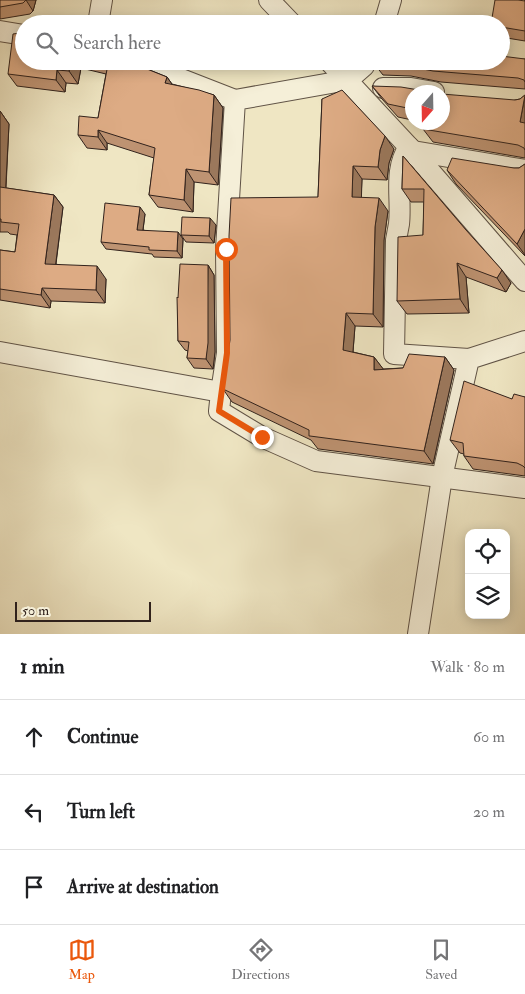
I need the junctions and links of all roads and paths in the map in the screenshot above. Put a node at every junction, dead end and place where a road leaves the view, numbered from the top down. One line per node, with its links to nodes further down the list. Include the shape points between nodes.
1 (102, 0): 4 (street)
2 (268, 0): 5 (street)
3 (391, 0): 6 (street)
4 (100, 15)
5 (283, 15)
6 (387, 15)
7 (0, 31): 8 (street)
8 (15, 34)
9 (158, 70): 15 (street)
10 (338, 70): 12 (street)
11 (359, 70): 12 (street)
12 (348, 80): 14 (street); 15 (street)
13 (405, 88): 14 (street, via 376,87)
14 (361, 96): 16 (street)
15 (235, 100): 22 (street, via 226,249 227,353)
16 (411, 149): 17 (street); 18 (street); 21 (street, via 404,155 400,167 394,354)
17 (525, 170)
18 (525, 281)
19 (525, 341): 21 (street)
20 (0, 352): 22 (street)
21 (469, 359): 23 (street)
22 (221, 392): 23 (street, via 219,411 262,437 316,460)
23 (442, 477): 24 (street); 25 (street)
24 (525, 488)
25 (418, 634)

